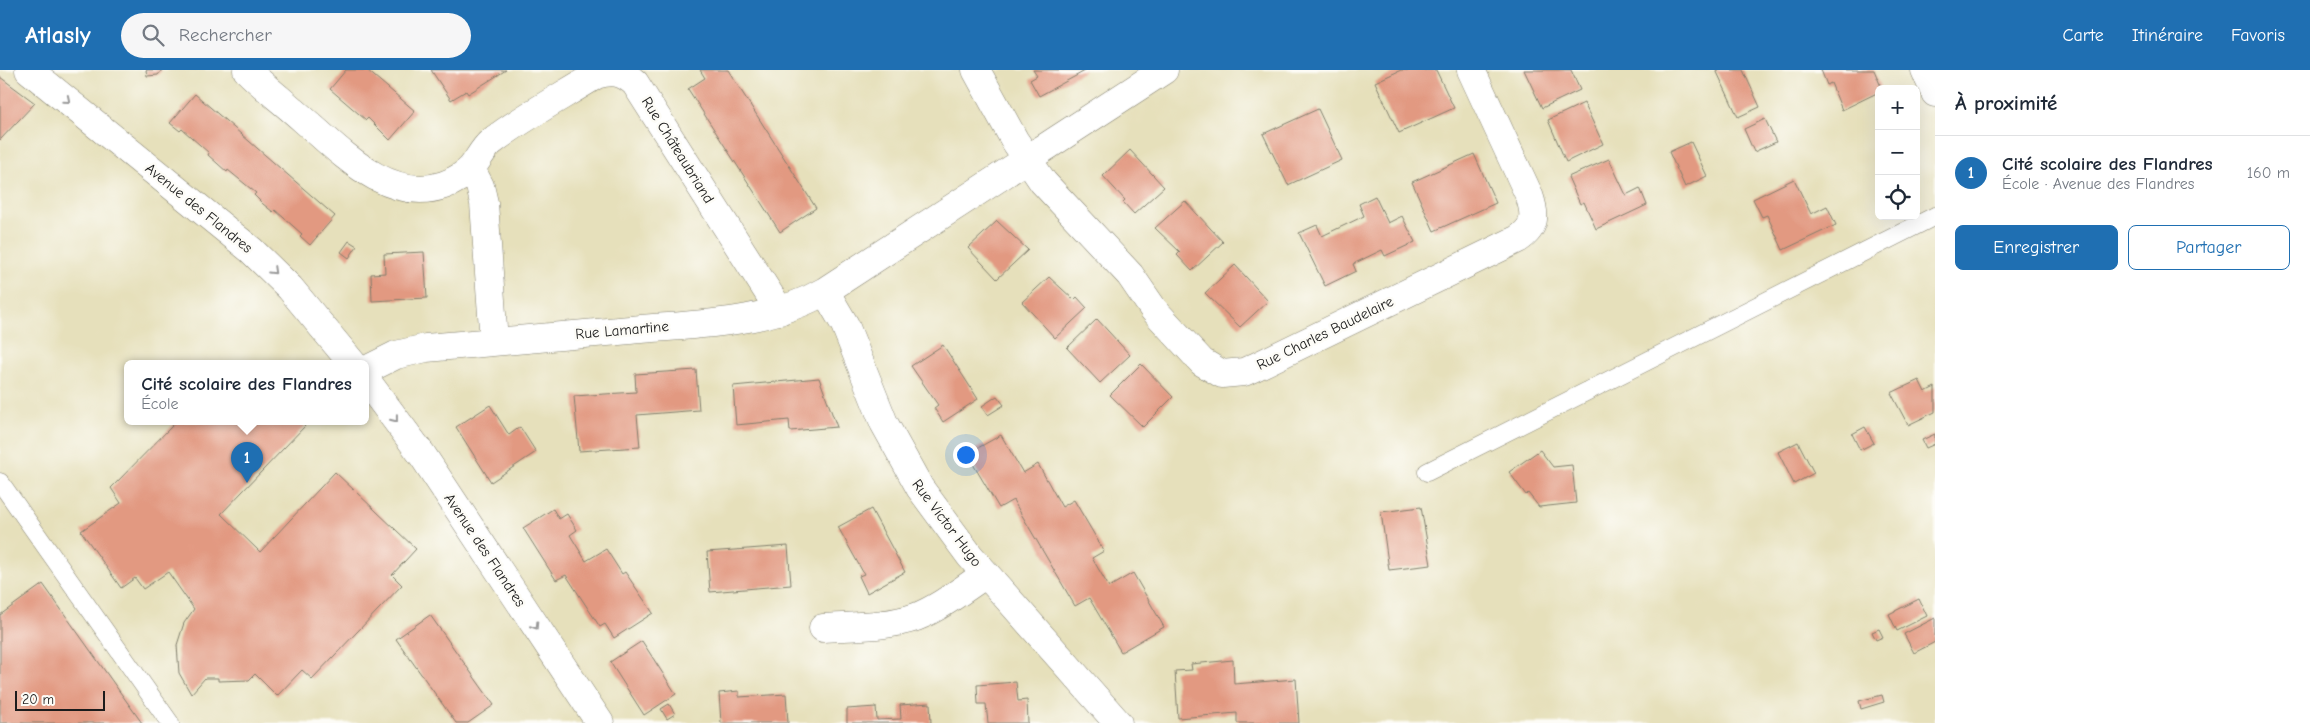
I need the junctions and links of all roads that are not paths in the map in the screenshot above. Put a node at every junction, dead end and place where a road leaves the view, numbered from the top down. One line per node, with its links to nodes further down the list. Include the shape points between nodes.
1 (29, 70): 14 (street, Avenue des Flandres, one-way to 14, via 251,250 290,288)
2 (247, 70): 9 (street, Rue Châteaubriand, via 352,161 379,178 408,188 428,188 445,185)
3 (976, 70): 8 (street, Rue Charles Baudelaire)
4 (1164, 70): 8 (street)
5 (1470, 70): 8 (street, Rue Charles Baudelaire, via 1529,195 1534,212 1531,228 1518,240 1244,372 1222,374 1202,362 1154,310 1130,275 1043,182)
6 (1925, 70): 7 (street)
7 (1935, 93)
8 (1026, 159): 11 (street, Rue Lamartine)
9 (471, 169): 12 (street, Rue Châteaubriand, via 483,150 506,132 596,75 614,71 622,73 635,83); 13 (street, via 484,203)
10 (1935, 216): 17 (lane)
11 (825, 291): 12 (street, Rue Lamartine); 19 (street, Rue Victor Hugo, via 845,325 880,415 907,466 944,523)
12 (780, 311): 13 (street, Rue Lamartine, via 715,322)
13 (494, 342): 15 (street, Rue Lamartine, via 410,350)
14 (350, 360)
15 (369, 368)
16 (369, 384): 21 (street, Avenue des Flandres, one-way to 21, via 423,456)
17 (1427, 472)
18 (0, 482): 22 (lane)
19 (986, 574): 20 (street, via 938,606 916,616 883,624); 23 (street, Rue Victor Hugo)
20 (823, 628)
21 (598, 722)
22 (170, 723)
23 (1118, 723)

